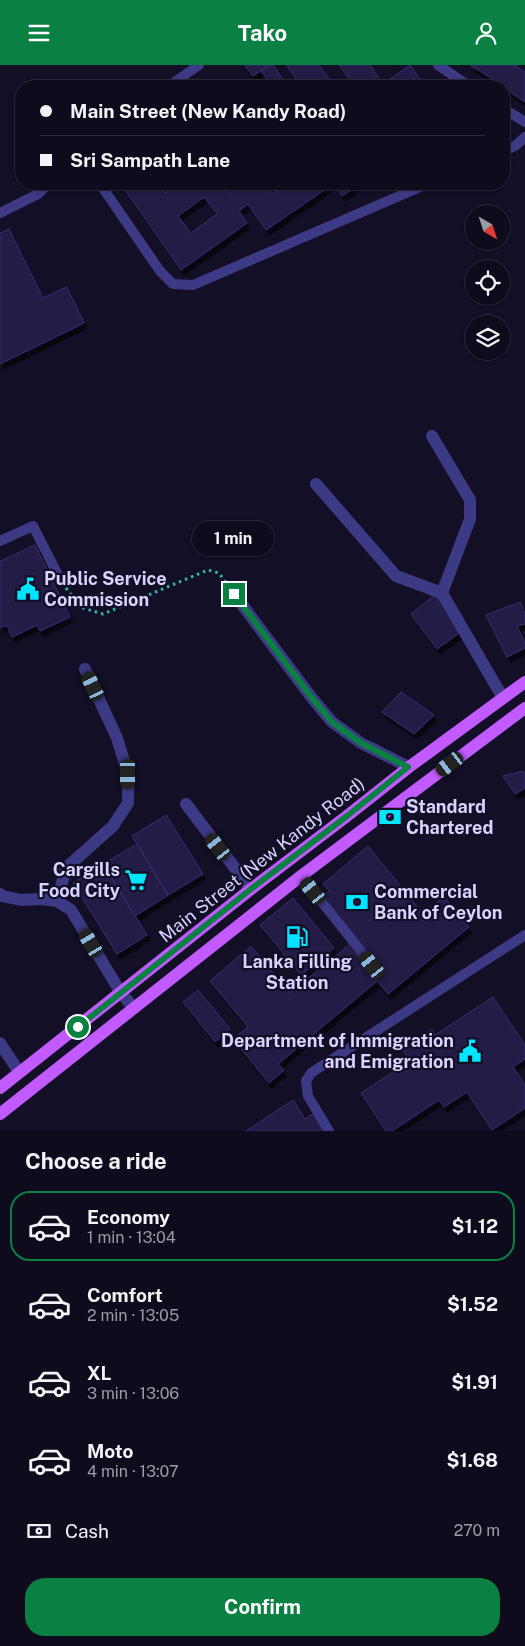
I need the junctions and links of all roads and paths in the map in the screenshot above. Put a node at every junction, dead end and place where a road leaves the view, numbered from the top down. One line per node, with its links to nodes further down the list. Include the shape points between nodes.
1 (199, 65): 3 (lane)
2 (438, 65): 4 (lane)
3 (178, 80)
4 (460, 80)
5 (510, 113): 6 (lane)
6 (525, 122)
7 (525, 137): 8 (lane)
8 (510, 148)
9 (42, 190): 12 (lane)
10 (104, 190): 11 (lane, via 160,271 174,284 193,285)
11 (414, 190)
12 (0, 213)
13 (432, 436): 17 (street, via 470,500 470,519)
14 (316, 484): 17 (street, via 396,576)
15 (0, 541): 16 (lane, via 33,526)
16 (59, 577): 18 (path, via 80,607 103,614 208,570 219,573)
17 (442, 593): 21 (street)
18 (234, 594): 23 (street, via 332,722 361,743)
19 (85, 669): 28 (street, via 116,738 128,774 128,803 113,826 66,868)
20 (525, 682): 21 (main road, Main Street (New Kandy Road))
21 (503, 698): 23 (main road, Main Street (New Kandy Road))
22 (525, 708): 25 (main road, Main Street (New Kandy Road))
23 (408, 767): 26 (main road, Main Street (New Kandy Road))
24 (186, 804): 26 (street)
25 (301, 876): 30 (lane); 32 (main road, Main Street (New Kandy Road))
26 (251, 889): 31 (main road, Main Street (New Kandy Road))
27 (0, 894): 28 (street, via 22,900)
28 (57, 901): 31 (street, via 71,910)
29 (525, 935): 37 (lane, via 311,1073 306,1081 308,1095)
30 (372, 965)
31 (121, 993): 32 (street); 34 (main road, Main Street (New Kandy Road))
32 (134, 1008): 36 (main road, Main Street (New Kandy Road))
33 (0, 1043): 34 (street)
34 (19, 1071): 35 (main road, Main Street (New Kandy Road))
35 (0, 1088)
36 (0, 1114)
37 (330, 1131)

